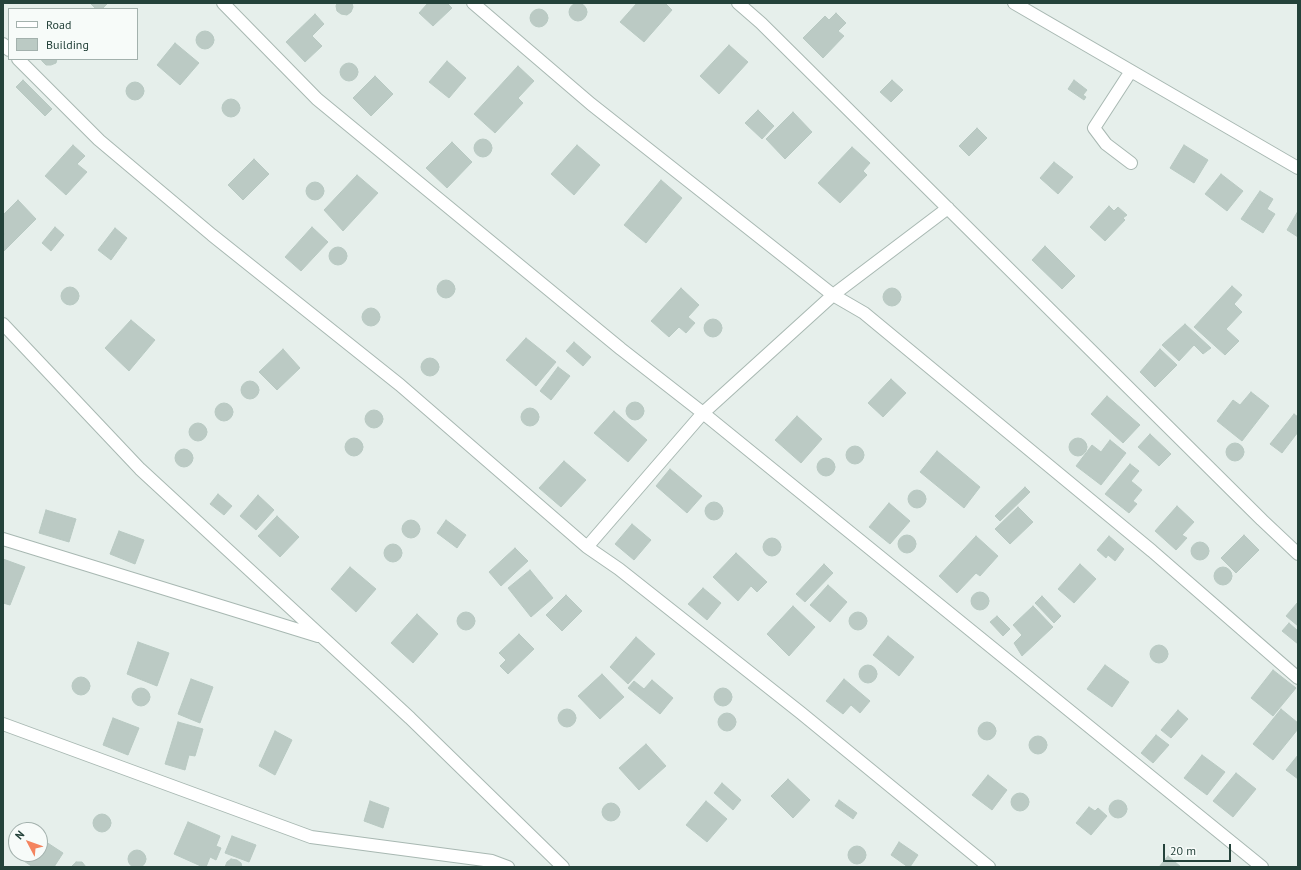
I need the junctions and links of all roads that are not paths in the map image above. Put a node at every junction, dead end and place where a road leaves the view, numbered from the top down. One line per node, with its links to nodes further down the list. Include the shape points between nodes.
1 (223, 3): 12 (street, via 317,100)
2 (472, 3): 10 (street, via 591,104)
3 (738, 3): 9 (street)
4 (1014, 3): 6 (street)
5 (19, 60): 14 (street, via 99,140 212,235 400,385)
6 (1132, 71): 7 (street, via 1094,128 1106,144); 8 (street)
7 (1131, 163)
8 (1298, 168)
9 (948, 208): 10 (street); 15 (street)
10 (833, 295): 12 (street); 17 (street, via 864,313 1152,551)
11 (3, 324): 16 (street, via 140,469)
12 (703, 413): 14 (street); 22 (street)
13 (3, 539): 16 (street)
14 (587, 547): 21 (street, via 632,578)
15 (1298, 554)
16 (321, 636): 20 (street, via 410,718)
17 (1298, 678)
18 (3, 724): 19 (street, via 311,837 492,862)
19 (508, 867)
20 (563, 867)
21 (989, 867)
22 (1262, 867)

